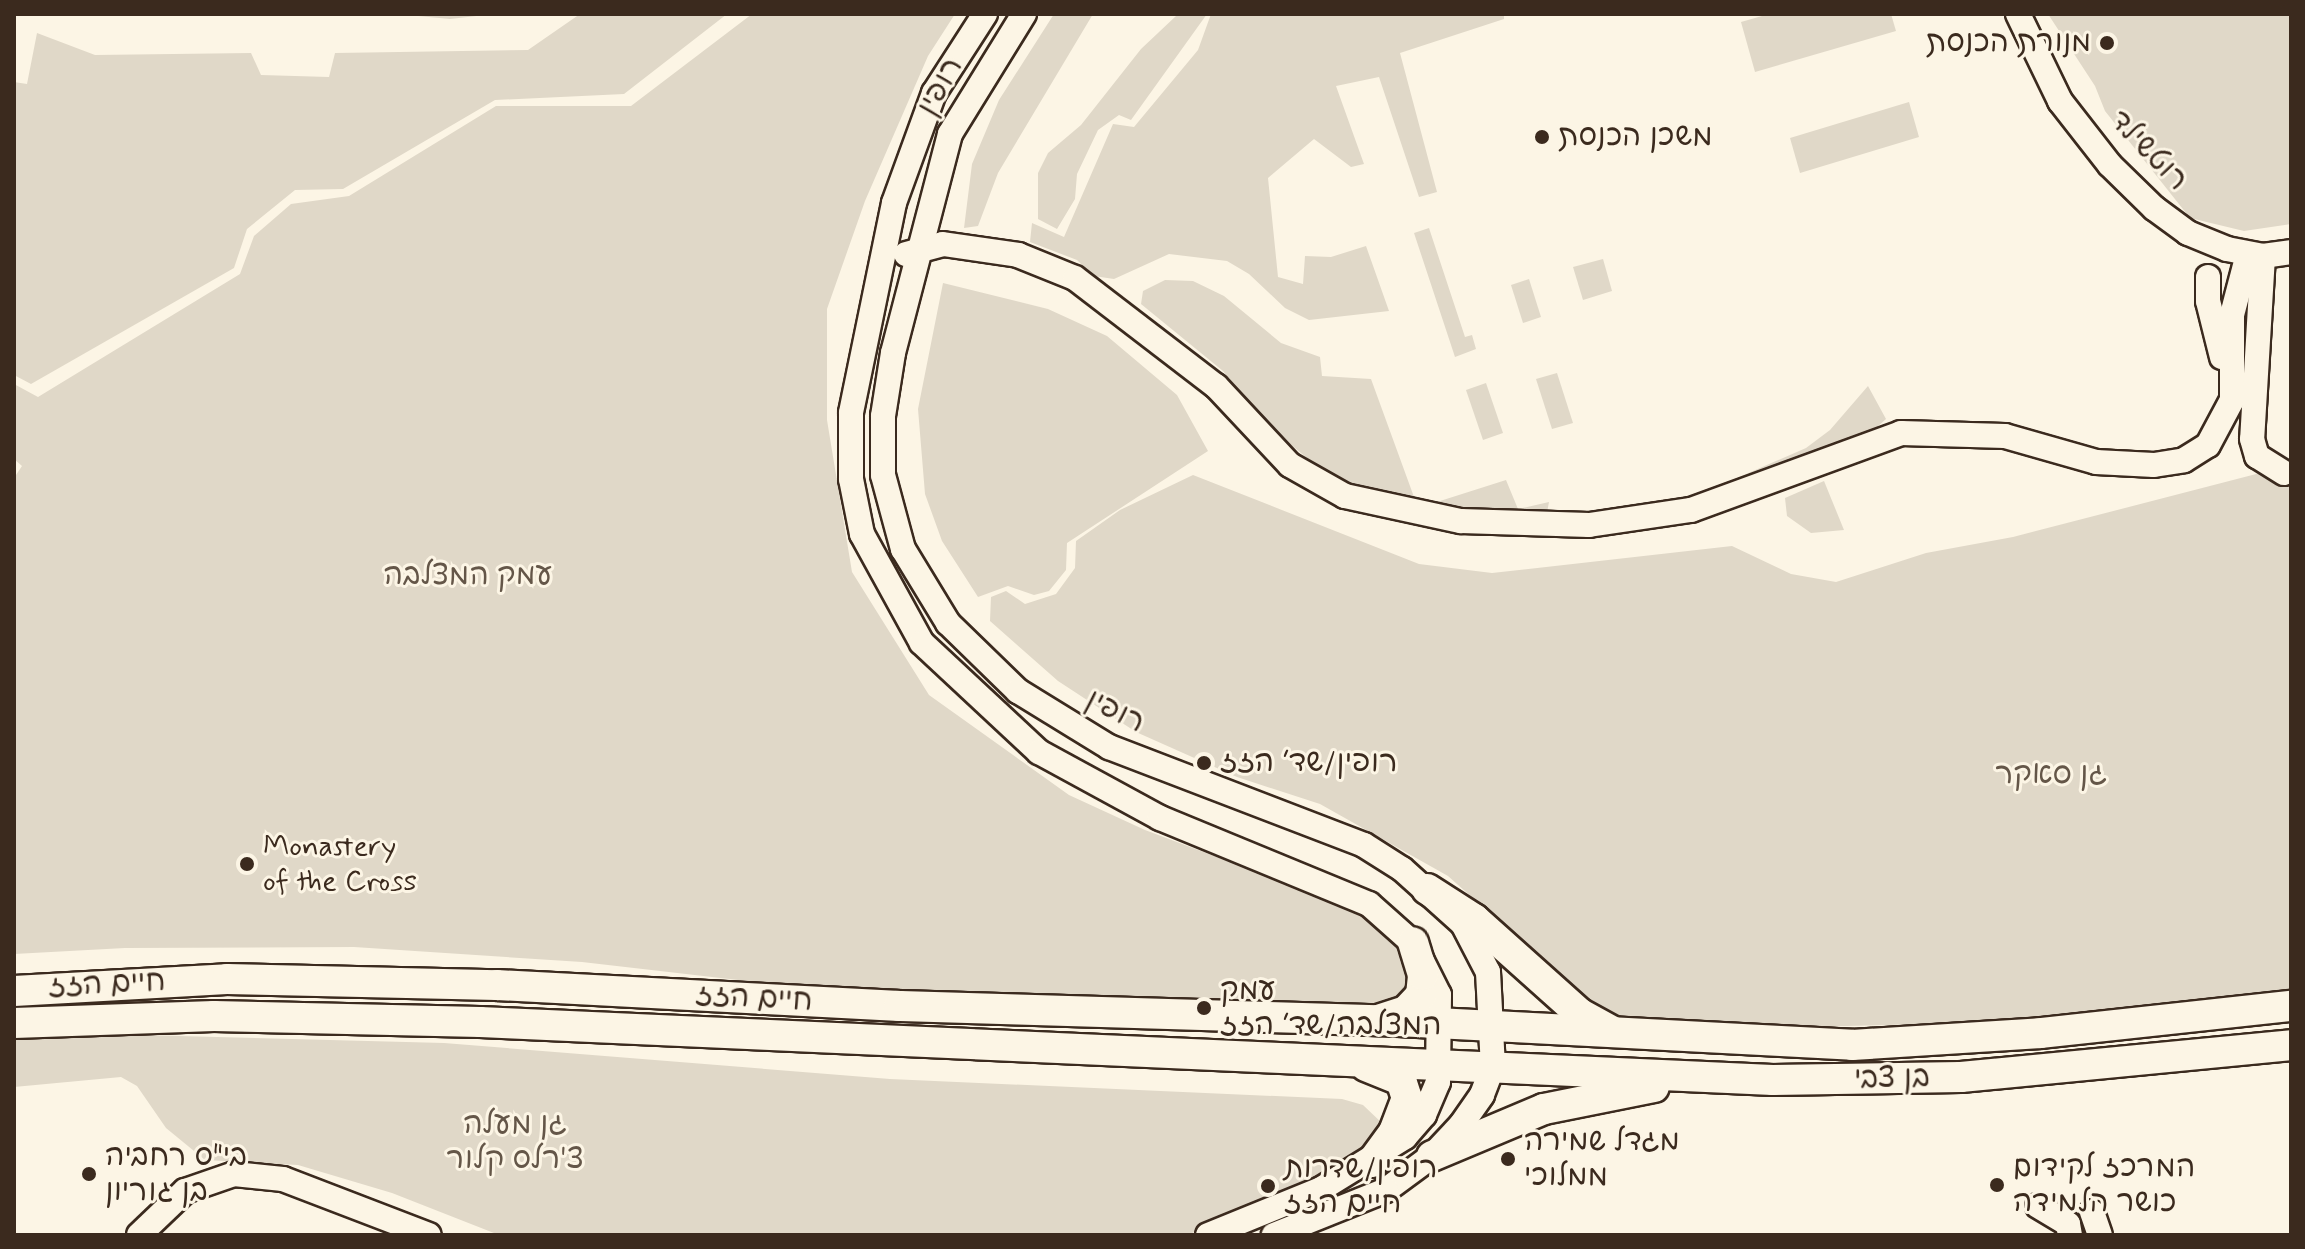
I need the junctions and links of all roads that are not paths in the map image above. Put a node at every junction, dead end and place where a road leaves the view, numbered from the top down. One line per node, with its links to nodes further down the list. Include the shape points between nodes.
1 (985, 14): 7 (street, רופין, via 921,121)
2 (1024, 14): 4 (street, רופין, via 950,134)
3 (2018, 14): 6 (street, רוטשילד, via 2060,101 2110,165 2188,233)
4 (918, 251): 7 (street); 9 (street, via 943,244 1018,255 1075,278 1216,386 1290,465 1345,496 1434,517 1503,525 1589,525 1691,510 1901,433 1925,431 2005,436 2096,462 2154,465 2184,460 2208,445); 11 (street, רופין, via 887,383 883,475 903,549 948,623 1018,691 1090,738 1364,845)
5 (2291, 252): 6 (street, רוטשילד)
6 (2255, 255): 9 (street, via 2232,315 2234,390); 10 (street, via 2252,439 2257,456)
7 (879, 266): 12 (street, רופין, via 851,413 851,479 862,534 922,643 996,716 1069,771 1160,818 1345,891 1387,916)
8 (2208, 277): 9 (street, via 2224,375)
9 (2224, 414)
10 (2284, 473)
11 (1427, 889): 18 (street, רופין, via 1474,938 1488,972); 19 (main road, via 1474,919 1579,1013)
12 (1413, 943): 15 (main road, via 1423,975 1421,995 1406,1011); 17 (street, רופין, via 1432,975)
13 (14, 991): 15 (main road, חיים הזז, via 227,979 465,984 1181,1017)
14 (2291, 1006): 19 (main road, בן צבי, via 2041,1033 1852,1045)
15 (1379, 1020): 17 (main road, חיים הזז)
16 (14, 1023): 21 (main road, חיים הזז, via 214,1016 480,1022)
17 (1443, 1023): 18 (main road, חיים הזז); 22 (street, רופין)
18 (1494, 1026): 19 (main road, בן צבי); 23 (street, רופין)
19 (1622, 1034)
20 (2291, 1045): 24 (main road, בן צבי, via 1961,1077)
21 (1345, 1061): 22 (main road, חיים הזז); 26 (main road, via 1393,1074 1405,1088 1401,1121)
22 (1442, 1063): 23 (main road, חיים הזז); 26 (street, רופין, via 1424,1115)
23 (1493, 1066): 24 (main road, בן צבי); 25 (street, רופין, via 1472,1109)
24 (1719, 1076): 25 (main road, via 1544,1109)
25 (1432, 1156): 31 (street, רופין, via 1386,1190)
26 (1372, 1162): 30 (street, רופין)
27 (2038, 1206): 32 (street, via 2068,1224)
28 (139, 1235): 29 (street, via 185,1191 234,1174 283,1179)
29 (429, 1235)
30 (1208, 1235)
31 (1274, 1235)
32 (2070, 1235)

